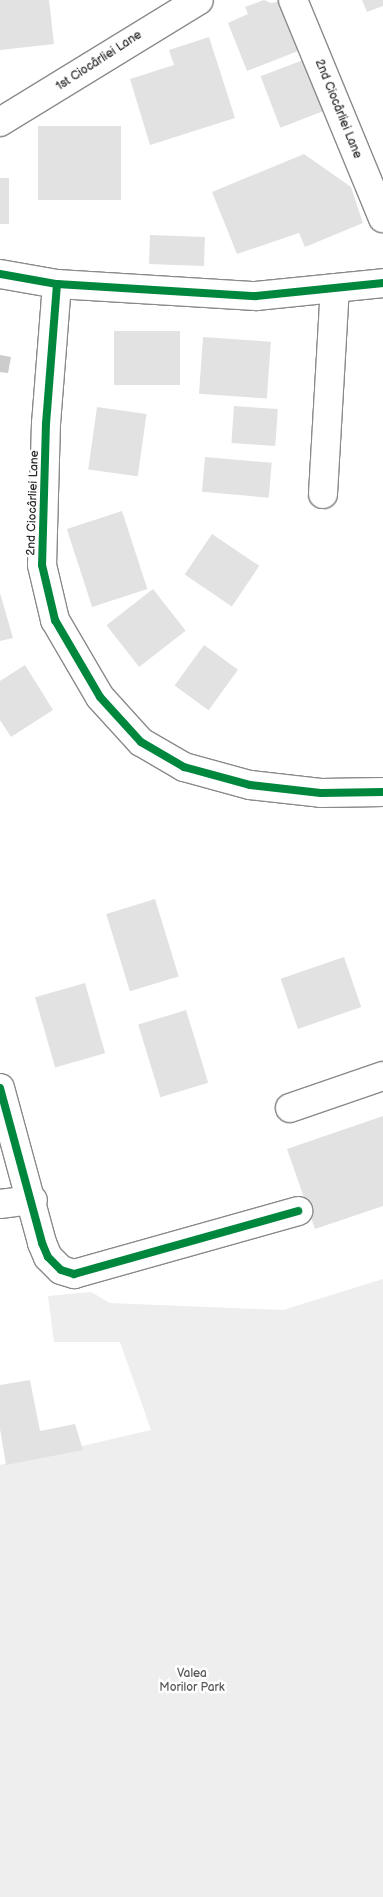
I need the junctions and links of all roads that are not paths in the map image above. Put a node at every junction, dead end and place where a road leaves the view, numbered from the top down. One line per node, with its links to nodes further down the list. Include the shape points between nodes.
1 (199, 0): 3 (street, 1st Ciocârliei Lane)
2 (293, 0): 4 (street, 2nd Ciocârliei Lane)
3 (0, 122)
4 (383, 218)
5 (0, 274): 7 (street)
6 (383, 283): 8 (street)
7 (57, 284): 8 (street, via 256,296); 10 (street, 2nd Ciocârliei Lane, via 46,422 42,565 55,620 100,697 141,742 184,767 250,785 321,793)
8 (335, 288): 9 (street)
9 (323, 494)
10 (383, 792)
11 (383, 1076): 13 (street)
12 (0, 1088): 14 (street)
13 (290, 1108)
14 (32, 1200): 15 (street); 16 (street, via 48,1258 61,1270 74,1274)
15 (0, 1204)
16 (298, 1210)

